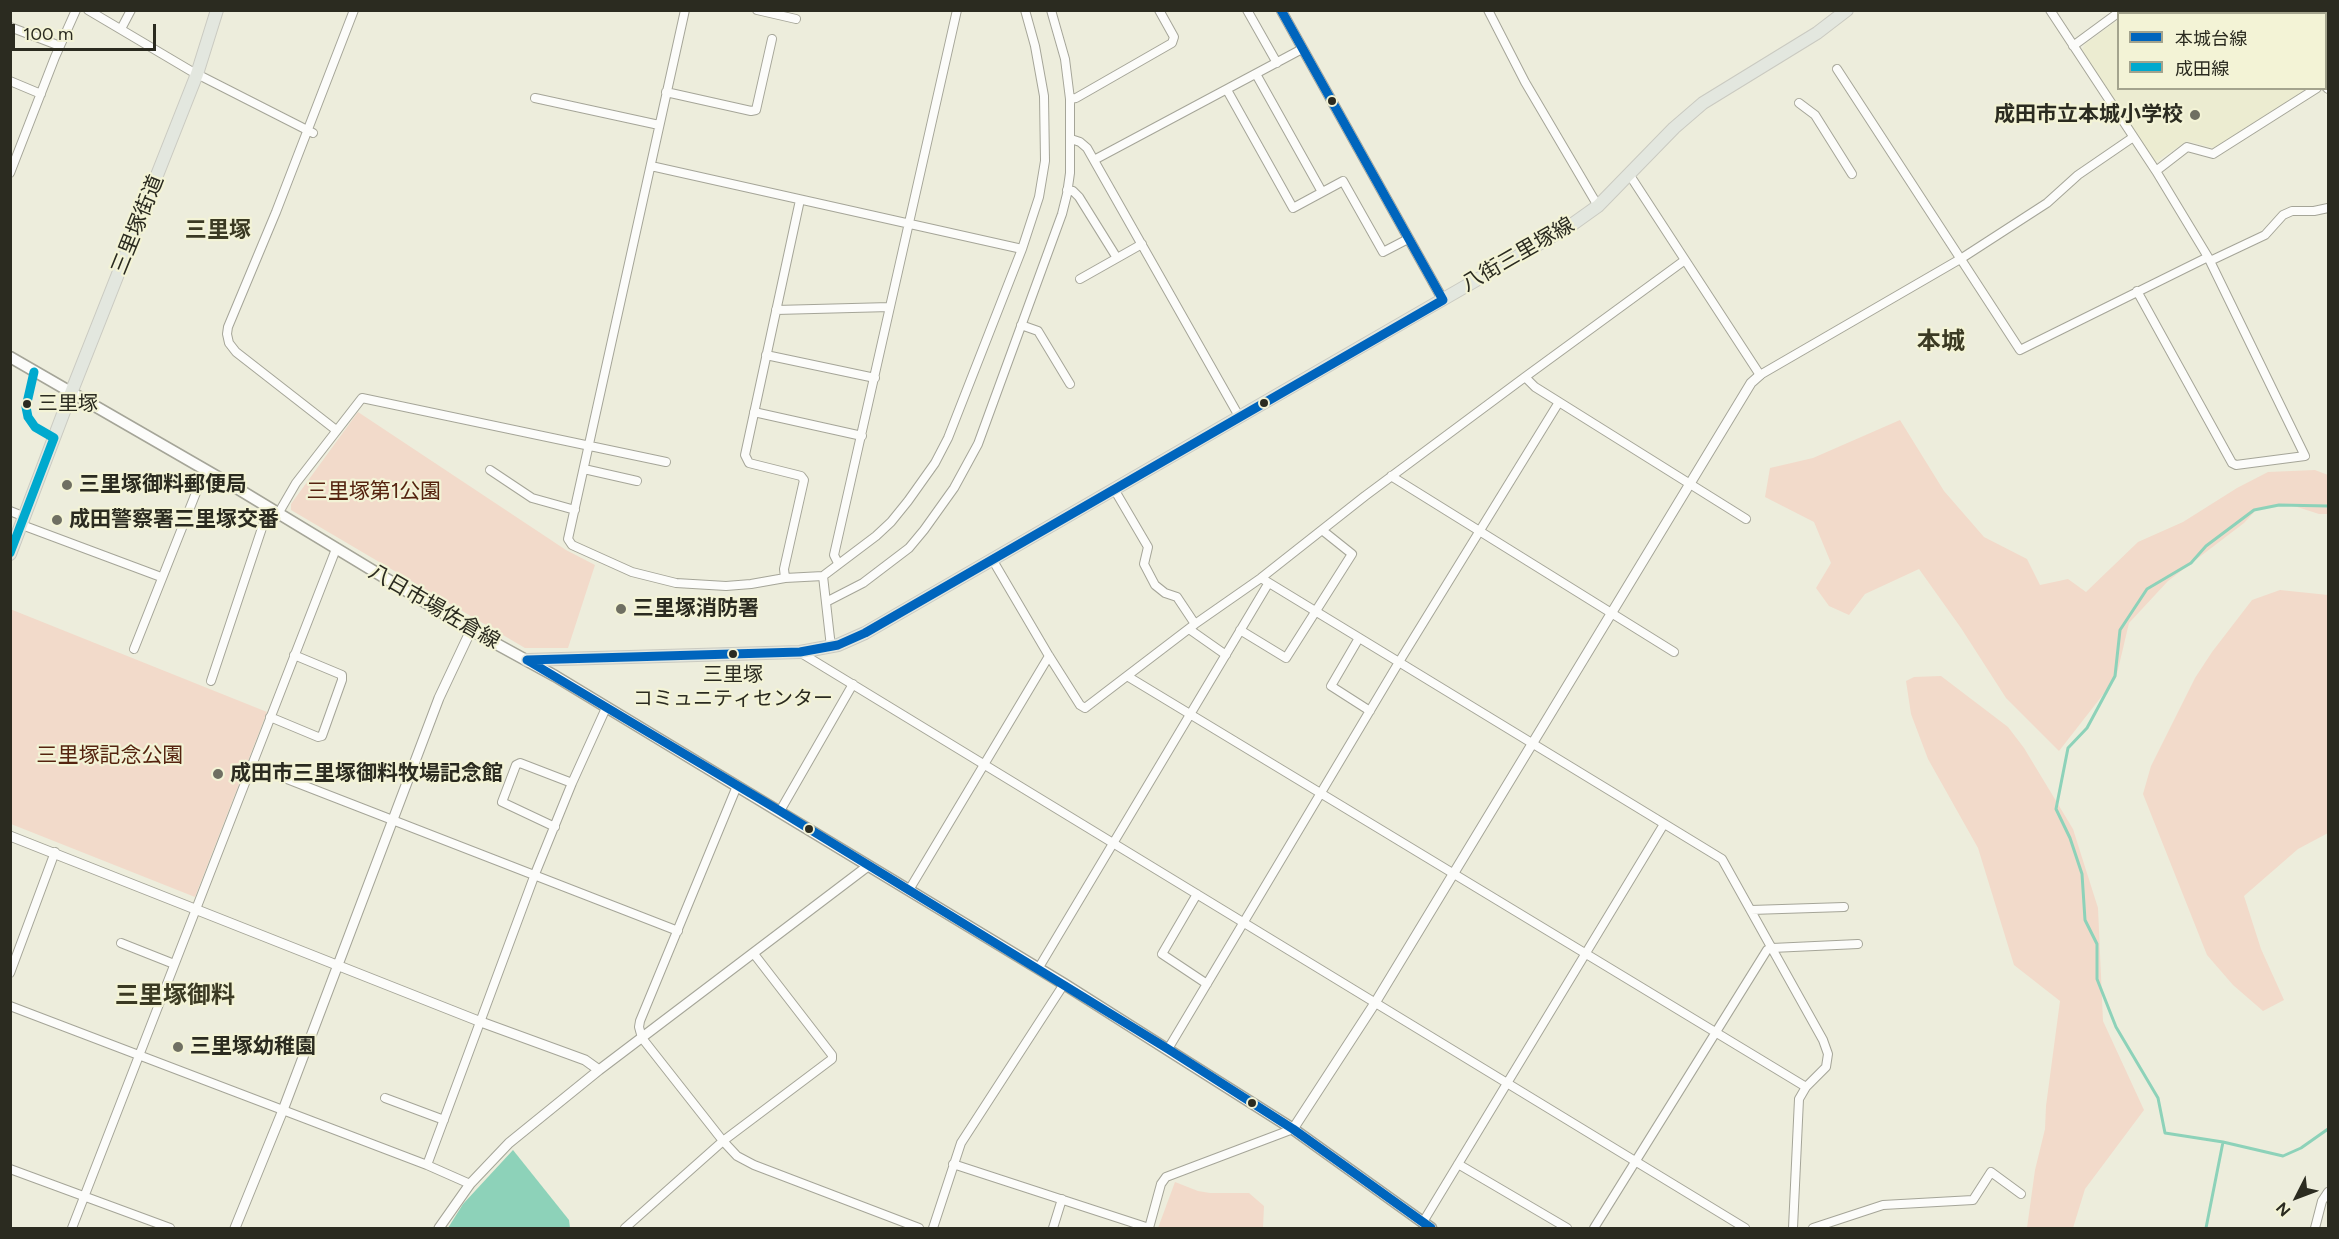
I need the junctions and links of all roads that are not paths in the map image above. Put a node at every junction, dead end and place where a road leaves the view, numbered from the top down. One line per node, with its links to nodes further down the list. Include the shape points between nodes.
1 (76, 10): 22 (street)
2 (88, 10): 20 (street)
3 (131, 10): 20 (street)
4 (217, 10): 27 (main road, 三里塚街道)
5 (354, 10): 38 (street)
6 (685, 10): 32 (street)
7 (758, 10): 18 (street)
8 (957, 10): 52 (street)
9 (1025, 10): 55 (street, via 1041,70 1045,126 1043,182)
10 (1051, 10): 35 (street, via 1065,59)
11 (1159, 10): 35 (street, via 1174,37 1172,43)
12 (1248, 10): 25 (street)
13 (1281, 10): 24 (street)
14 (1488, 10): 50 (street)
15 (1847, 10): 45 (main road, 八街三里塚線, via 1817,33 1708,99)
16 (2050, 10): 23 (street)
17 (2117, 14): 23 (street)
18 (796, 19)
19 (10, 27): 22 (street)
20 (121, 29): 27 (street)
21 (772, 39): 32 (street, via 756,110)
22 (60, 46): 33 (street)
23 (2073, 46): 39 (street)
24 (1302, 49): 25 (street); 53 (street)
25 (1277, 63): 28 (street)
26 (1837, 69): 57 (street)
27 (197, 74): 38 (street); 72 (main road, 三里塚街道)
28 (1256, 74): 30 (street); 48 (street)
29 (10, 81): 33 (street)
30 (1227, 90): 41 (street); 48 (street, via 1293,208)
31 (2314, 90): 43 (street, via 2213,154 2187,147)
32 (666, 92): 37 (street)
33 (41, 94): 44 (street)
34 (535, 98): 37 (street)
35 (1070, 99): 40 (street)
36 (1799, 103): 46 (street, via 1815,115)
37 (659, 124): 42 (street)
38 (310, 131): 76 (street, via 228,327 227,339 236,352)
39 (2133, 138): 43 (street); 57 (street, via 2078,175 2048,203)
40 (1071, 140): 41 (street, via 1085,145); 47 (street)
41 (1094, 160): 54 (street)
42 (651, 166): 49 (street); 78 (street)
43 (2156, 171): 58 (street)
44 (10, 173)
45 (1629, 174): 50 (main road, 八街三里塚線); 59 (street)
46 (1852, 174)
47 (1068, 190): 56 (street, via 1079,197); 65 (street)
48 (1323, 192): 53 (street, via 1343,181 1383,252)
49 (800, 200): 52 (street); 64 (street)
50 (1598, 206): 62 (main road, 八街三里塚線)
51 (2328, 208): 58 (street, via 2283,215 2265,235)
52 (910, 223): 55 (street); 63 (street)
53 (1408, 239): 62 (street)
54 (1142, 244): 56 (street); 75 (street)
55 (1022, 249): 97 (street, via 948,438 934,463 891,522)
56 (1117, 258): 60 (street)
57 (1962, 258): 61 (street, via 2020,351); 68 (street)
58 (2209, 259): 61 (street); 61 (street, via 2306,456 2232,463)
59 (1685, 260): 68 (street); 69 (street)
60 (1080, 279)
61 (2137, 291)
62 (1443, 300): 75 (main road, 八街三里塚線)
63 (890, 307): 64 (street); 70 (street)
64 (776, 310): 66 (street)
65 (1021, 325): 71 (street, via 1038,331); 103 (street, via 978,444 954,488 909,548 863,583)
66 (766, 355): 70 (street); 74 (street)
67 (10, 357): 72 (main road, 八日市場佐倉線)
68 (1760, 375): 85 (street, via 1751,383)
69 (1525, 377): 73 (street); 83 (street)
70 (875, 378): 77 (street)
71 (1070, 384)
72 (71, 393): 81 (main road, 八日市場佐倉線); 91 (main road, 三里塚街道)
73 (1559, 402): 85 (street); 93 (street)
74 (754, 412): 77 (street); 100 (street, via 746,460 804,480)
75 (1240, 418): 86 (main road, 八街三里塚線)
76 (336, 430): 78 (street, via 360,399 367,398); 89 (street)
77 (862, 436): 97 (street, via 834,555)
78 (589, 445): 79 (street); 80 (street)
79 (666, 462)
80 (584, 469): 84 (street); 87 (street)
81 (205, 470): 89 (main road, 八日市場佐倉線); 99 (street)
82 (490, 470): 87 (street, via 532,498)
83 (1391, 476): 92 (street); 93 (street)
84 (637, 481)
85 (1691, 483): 90 (street); 105 (street)
86 (1114, 489): 96 (main road, 八街三里塚線); 106 (street, via 1148,547 1144,564 1155,585 1177,597)
87 (575, 510): 100 (street, via 568,539 572,545 650,578 726,586)
88 (10, 511): 91 (street)
89 (274, 512): 94 (main road, 八日市場佐倉線); 120 (street)
90 (1746, 519)
91 (23, 521): 95 (main road, 三里塚街道); 99 (street)
92 (1322, 530): 101 (street); 104 (street, via 1352,554)
93 (1480, 532): 105 (street); 118 (street)
94 (336, 549): 107 (main road, 八日市場佐倉線); 114 (street)
95 (10, 554)
96 (992, 559): 110 (main road, 八街三里塚線, via 865,633); 116 (street)
97 (838, 563): 98 (street)
98 (823, 576): 100 (street); 103 (street)
99 (161, 577): 111 (street)
100 (785, 578)
101 (1261, 578): 102 (street); 106 (street)
102 (1268, 584): 104 (street); 108 (street)
103 (826, 602): 110 (street)
104 (1317, 613): 108 (street, via 1286,658); 109 (street)
105 (1612, 614): 113 (street); 126 (street)
106 (1192, 627): 115 (street); 119 (street)
107 (471, 630): 117 (main road, 八日市場佐倉線); 133 (street, via 439,698)
108 (1240, 630): 115 (street)
109 (1359, 638): 118 (street); 123 (street, via 1331,686)
110 (831, 647): 112 (main road, 八街三里塚線)
111 (134, 649)
112 (800, 652): 117 (main road, 八街三里塚線); 121 (street)
113 (1674, 652)
114 (294, 655): 125 (street); 125 (street, via 342,675 322,736)
115 (1226, 655): 124 (street)
116 (1049, 656): 119 (street, via 1085,708); 127 (street)
117 (526, 660): 122 (main road, 八日市場佐倉線)
118 (1399, 662): 123 (street); 126 (street)
119 (1127, 676): 124 (street)
120 (211, 681)
121 (853, 684): 127 (street); 132 (street)
122 (606, 708): 129 (street); 130 (main road, 八日市場佐倉線)
123 (1370, 711): 131 (street)
124 (1189, 715): 131 (street); 137 (street)
125 (270, 717): 128 (street)
126 (1533, 744): 134 (street); 141 (street)
127 (984, 764): 137 (street); 142 (street)
128 (251, 765): 133 (street); 145 (street)
129 (572, 783): 135 (street); 135 (street, via 520,762 516,765 502,802)
130 (737, 786): 132 (main road, 八日市場佐倉線); 148 (street)
131 (1320, 794): 141 (street); 147 (street)
132 (780, 811): 139 (main road, 八日市場佐倉線)
133 (392, 820): 140 (street); 155 (street)
134 (1664, 824): 146 (street, via 1722,860); 153 (street)
135 (555, 826): 140 (street)
136 (10, 836): 138 (street)
137 (1113, 843): 143 (street); 156 (street)
138 (55, 852): 145 (street); 157 (street)
139 (868, 866): 142 (main road, 八日市場佐倉線); 152 (street)
140 (535, 874): 148 (street); 162 (street)
141 (1453, 874): 153 (street); 160 (street)
142 (909, 890): 156 (main road, 八日市場佐倉線)
143 (1197, 894): 147 (street); 159 (street, via 1162,954)
144 (1845, 907): 146 (street)
145 (195, 908): 154 (street); 155 (street)
146 (1751, 910): 151 (street)
147 (1244, 923): 159 (street); 160 (street)
148 (678, 931): 164 (street, via 640,1021)
149 (121, 943): 154 (street)
150 (1858, 944): 151 (street)
151 (1772, 948): 163 (street, via 1767,950); 169 (street, via 1828,1054 1826,1067)
152 (754, 954): 164 (street); 174 (street, via 832,1059)
153 (1585, 954): 163 (street); 168 (street)
154 (174, 964): 166 (street)
155 (337, 964): 162 (street); 171 (street)
156 (1038, 969): 158 (main road, 八日市場佐倉線)
157 (10, 973)
158 (1064, 984): 165 (main road, 八日市場佐倉線); 176 (street, via 961,1143)
159 (1207, 984): 165 (street)
160 (1375, 1003): 168 (street); 173 (street)
161 (10, 1006): 166 (street)
162 (481, 1022): 167 (street, via 585,1060); 172 (street)
163 (1716, 1033): 169 (street); 175 (street)
164 (642, 1038): 167 (street); 174 (street)
165 (1168, 1049): 173 (main road, 八日市場佐倉線)
166 (140, 1056): 171 (street); 183 (street)
167 (599, 1070): 180 (street, via 509,1143)
168 (1507, 1083): 175 (street); 177 (street)
169 (1806, 1087): 198 (street, via 1799,1099)
170 (385, 1098): 172 (street)
171 (283, 1110): 178 (street); 188 (street)
172 (444, 1120): 178 (street)
173 (1293, 1129): 185 (main road, 八日市場佐倉線); 194 (street, via 1166,1177)
174 (723, 1141): 190 (street); 191 (street, via 737,1156 754,1165)
175 (1635, 1161): 196 (street); 197 (street)
176 (953, 1164): 184 (street); 192 (street)
177 (1458, 1164): 185 (street); 195 (street)
178 (427, 1165): 180 (street)
179 (10, 1168): 183 (street)
180 (470, 1184): 189 (street)
181 (2328, 1192): 200 (street)
182 (2021, 1194): 199 (street, via 1991,1172 1973,1200 1884,1205)
183 (85, 1198): 186 (street); 187 (street)
184 (1062, 1199): 193 (street); 194 (street)
185 (1427, 1225)
186 (72, 1228)
187 (170, 1228)
188 (235, 1228)
189 (439, 1228)
190 (625, 1228)
191 (919, 1228)
192 (933, 1228)
193 (1053, 1228)
194 (1149, 1228)
195 (1567, 1228)
196 (1594, 1228)
197 (1745, 1228)
198 (1793, 1228)
199 (1813, 1228)
200 (2315, 1228)

